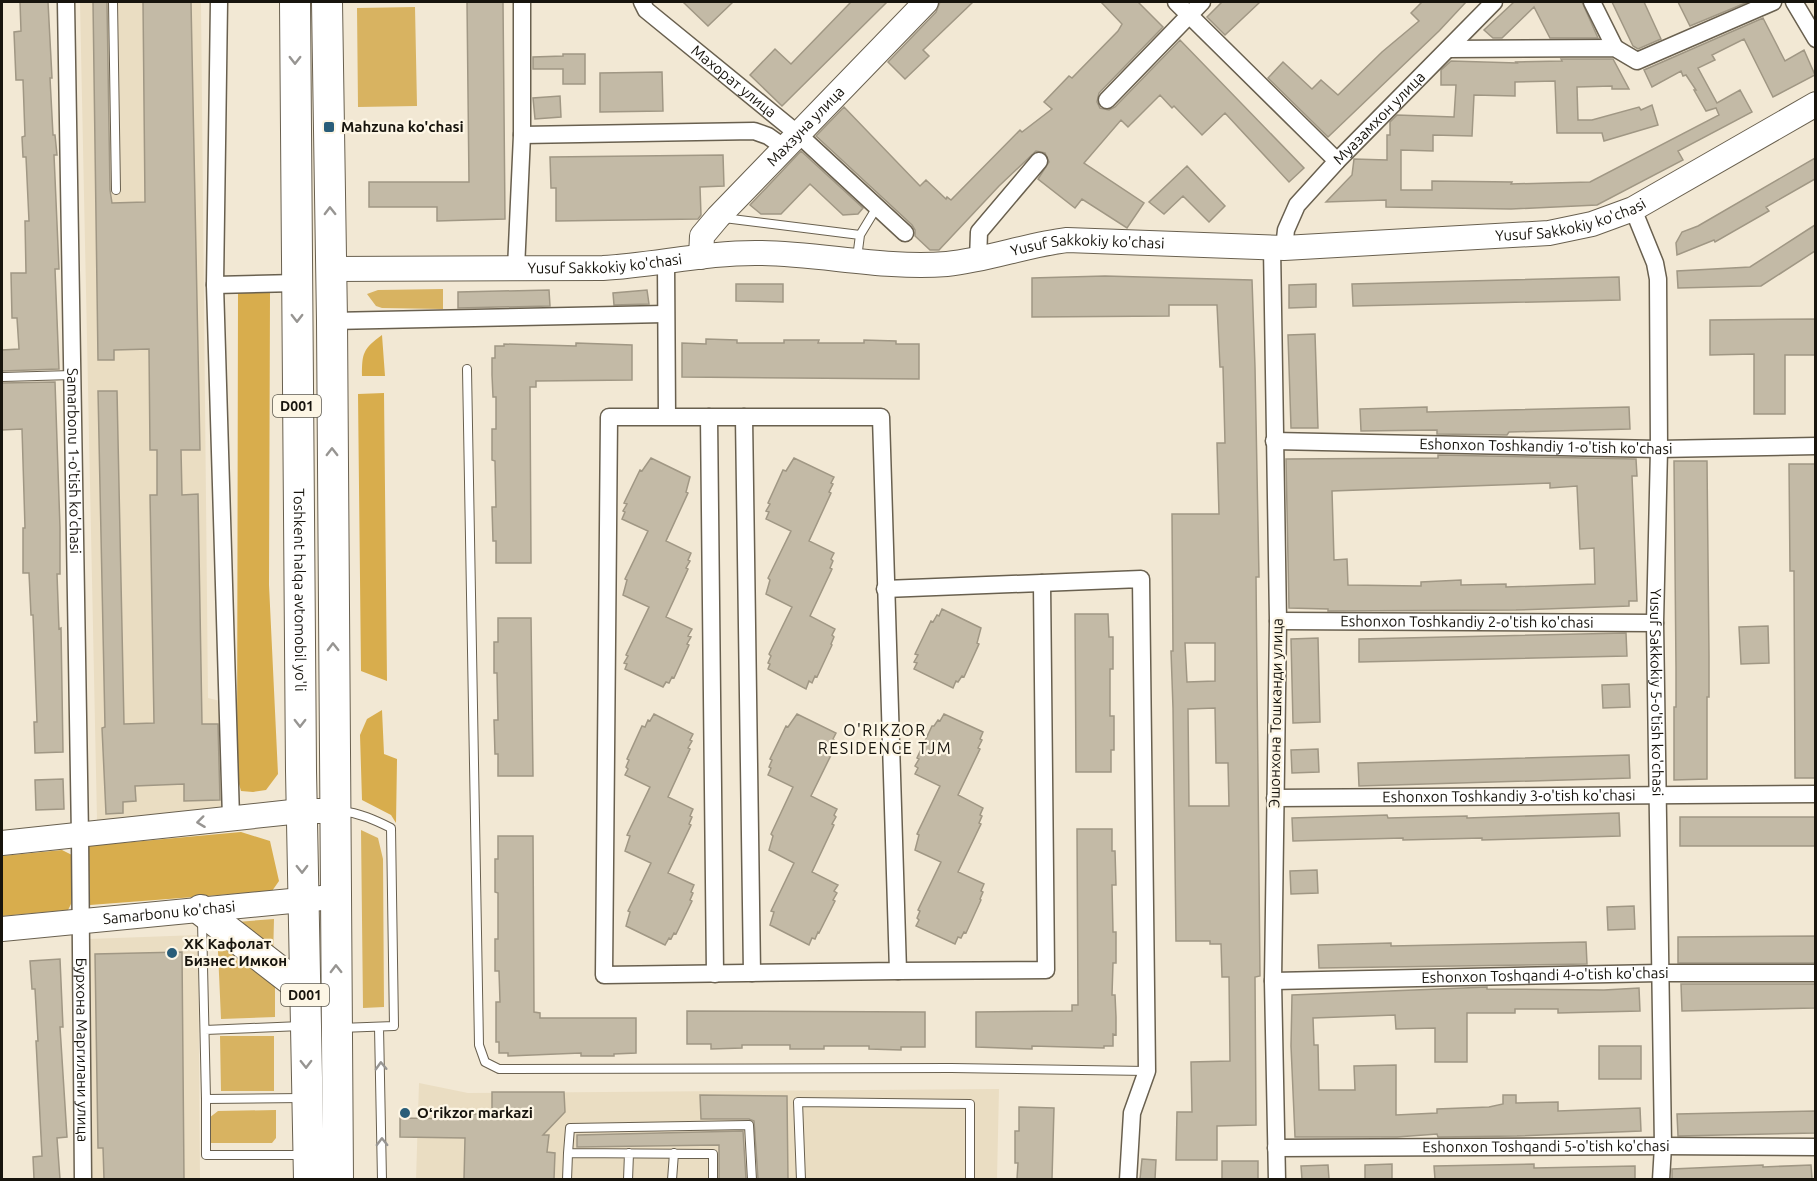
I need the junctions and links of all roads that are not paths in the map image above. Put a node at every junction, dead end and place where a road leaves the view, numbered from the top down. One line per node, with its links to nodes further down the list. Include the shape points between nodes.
1 (66, 2): 43 (street, Samarbonu 1-o'tish ko'chasi)
2 (113, 2): 25 (lane)
3 (219, 2): 39 (street)
4 (295, 2): 38 (highway, Toshkent halqa avtomobil yo'li / D001, one-way to 38)
5 (327, 2): 36 (highway, D001, one-way to 5)
6 (522, 2): 21 (street)
7 (642, 2): 22 (street, Махорат улица, via 646,10)
8 (926, 2): 22 (main road, Махзуна улица)
9 (1176, 2): 15 (street)
10 (1202, 2): 15 (street)
11 (1494, 2): 18 (street, Муазамхон улица)
12 (1592, 2): 17 (street)
13 (1773, 2): 17 (street, via 1637,61)
14 (1794, 2): 16 (street)
15 (1189, 14): 19 (street); 24 (street)
16 (1815, 39)
17 (1615, 48): 18 (street)
18 (1448, 49): 24 (street, Муазамхон улица)
19 (1107, 99)
20 (1815, 104): 27 (main road, Yusuf Sakkokiy ko'chasi)
21 (522, 135): 22 (street, via 754,131); 37 (street)
22 (791, 141): 26 (street, Махорат улица); 28 (main road, Махзуна улица)
23 (1039, 161): 34 (street, via 979,232)
24 (1337, 161): 31 (street, Муазамхон улица, via 1297,205)
25 (116, 190)
26 (877, 207): 29 (street, Махорат улица); 30 (lane)
27 (1633, 209): 31 (main road, Yusuf Sakkokiy ko'chasi, via 1592,225 1549,232); 50 (street, Yusuf Sakkokiy 5-o'tish ko'chasi, via 1658,279)
28 (718, 217): 30 (lane); 32 (main road, Махзуна улица, via 702,236)
29 (904, 233)
30 (860, 235): 33 (lane)
31 (1278, 247): 34 (main road, Yusuf Sakkokiy ko'chasi, via 1067,240); 48 (street, Эшонхона Тошканди улица)
32 (701, 257): 33 (main road, Yusuf Sakkokiy ko'chasi, via 759,253); 35 (main road, Yusuf Sakkokiy ko'chasi)
33 (857, 260): 34 (main road, Yusuf Sakkokiy ko'chasi, via 918,265)
34 (978, 260)
35 (666, 263): 37 (main road, Yusuf Sakkokiy ko'chasi, via 592,269); 40 (street)
36 (331, 269): 37 (main road, Yusuf Sakkokiy ko'chasi); 41 (highway, D001)
37 (516, 269)
38 (296, 283): 39 (street); 51 (highway, Toshkent halqa avtomobil yo'li / D001, one-way to 51)
39 (216, 285): 62 (street)
40 (665, 314): 41 (street); 45 (street)
41 (332, 321): 52 (highway, D001, one-way to 41)
42 (467, 369): 81 (lane, via 479,1045 485,1062 499,1069)
43 (72, 375): 44 (lane); 63 (street, Samarbonu 1-o'tish ko'chasi)
44 (2, 377)
45 (667, 417): 46 (street); 74 (street, via 609,417 604,975)
46 (709, 417): 47 (street); 74 (street)
47 (744, 417): 54 (street, via 881,417); 71 (street)
48 (1274, 441): 50 (street, Eshonxon Toshkandiy 1-o'tish ko'chasi); 55 (street, Эшонхона Тошканди улица)
49 (1815, 446): 50 (street, Eshonxon Toshkandiy 1-o'tish ko'chasi)
50 (1659, 449): 56 (street, Yusuf Sakkokiy 5-o'tish ko'chasi)
51 (299, 577): 52 (highway); 60 (highway, Toshkent halqa avtomobil yo'li / D001, one-way to 60)
52 (333, 578): 61 (highway, D001, one-way to 52)
53 (1042, 583): 54 (street); 70 (street, via 1046,970); 81 (street, via 1141,579)
54 (885, 589): 70 (street)
55 (1278, 621): 56 (street, Eshonxon Toshkandiy 2-o'tish ko'chasi); 59 (street, Эшонхона Тошканди улица)
56 (1655, 623): 58 (street, Yusuf Sakkokiy 5-o'tish ko'chasi)
57 (1815, 794): 58 (street, Eshonxon Toshkandiy 3-o'tish ko'chasi)
58 (1659, 795): 59 (street, Eshonxon Toshkandiy 3-o'tish ko'chasi); 72 (street, Yusuf Sakkokiy 5-o'tish ko'chasi)
59 (1275, 798): 75 (street, Эшонхона Тошканди улица)
60 (301, 811): 61 (main road); 62 (main road); 66 (highway, Toshkent halqa avtomobil yo'li / D001, one-way to 66)
61 (335, 811): 65 (highway, D001); 78 (lane, via 373,818 391,828 394,1026)
62 (231, 818): 63 (main road, one-way to 63)
63 (80, 836): 64 (main road); 68 (street, Samarbonu 1-o'tish ko'chasi)
64 (2, 843)
65 (336, 897): 66 (main road, Samarbonu ko'chasi); 79 (highway, D001, one-way to 65)
66 (303, 900): 67 (main road, Samarbonu ko'chasi); 76 (highway, Toshkent halqa avtomobil yo'li / D001)
67 (201, 910): 68 (main road, Samarbonu ko'chasi); 76 (highway); 80 (lane)
68 (81, 921): 69 (main road, Samarbonu ko'chasi); 91 (street, Бурхона Маргилани улица)
69 (2, 929)
70 (898, 971): 71 (street)
71 (752, 973): 74 (street)
72 (1659, 973): 73 (street, Eshonxon Toshqandi 4-o'tish ko'chasi); 75 (street, Eshonxon Toshqandi 4-o'tish ko'chasi); 84 (street, Yusuf Sakkokiy 5-o'tish ko'chasi)
73 (1815, 973)
74 (715, 974)
75 (1273, 981): 86 (street, Эшонхона Тошканди улица)
76 (304, 990): 77 (highway, Toshkent halqa avtomobil yo'li / D001)
77 (305, 1026): 80 (lane); 82 (highway, Toshkent halqa avtomobil yo'li / D001, one-way to 82)
78 (380, 1027): 79 (lane); 93 (lane, one-way to 78)
79 (337, 1028): 92 (highway, D001)
80 (206, 1030): 83 (lane)
81 (1147, 1071): 101 (street, via 1132,1113)
82 (307, 1098): 83 (lane); 90 (highway, Toshkent halqa avtomobil yo'li / D001)
83 (206, 1099): 90 (lane, via 206,1155)
84 (1663, 1146): 85 (street, Eshonxon Toshqandi 5-o'tish ko'chasi); 86 (street, Eshonxon Toshqandi 5-o'tish ko'chasi); 103 (street, Yusuf Sakkokiy 5-o'tish ko'chasi)
85 (1815, 1147)
86 (1276, 1148): 102 (street, Эшонхона Тошканди улица)
87 (674, 1153): 89 (lane); 96 (lane); 97 (lane, via 713,1154)
88 (568, 1154): 89 (lane); 94 (lane); 98 (lane, via 570,1128 749,1125)
89 (630, 1154): 95 (lane)
90 (308, 1167)
91 (83, 1179)
92 (338, 1179)
93 (382, 1179)
94 (567, 1179)
95 (628, 1179)
96 (672, 1179)
97 (713, 1179)
98 (752, 1179)
99 (801, 1179): 100 (lane, via 798,1102 970,1104)
100 (969, 1179)
101 (1128, 1179)
102 (1277, 1179)
103 (1661, 1179)

